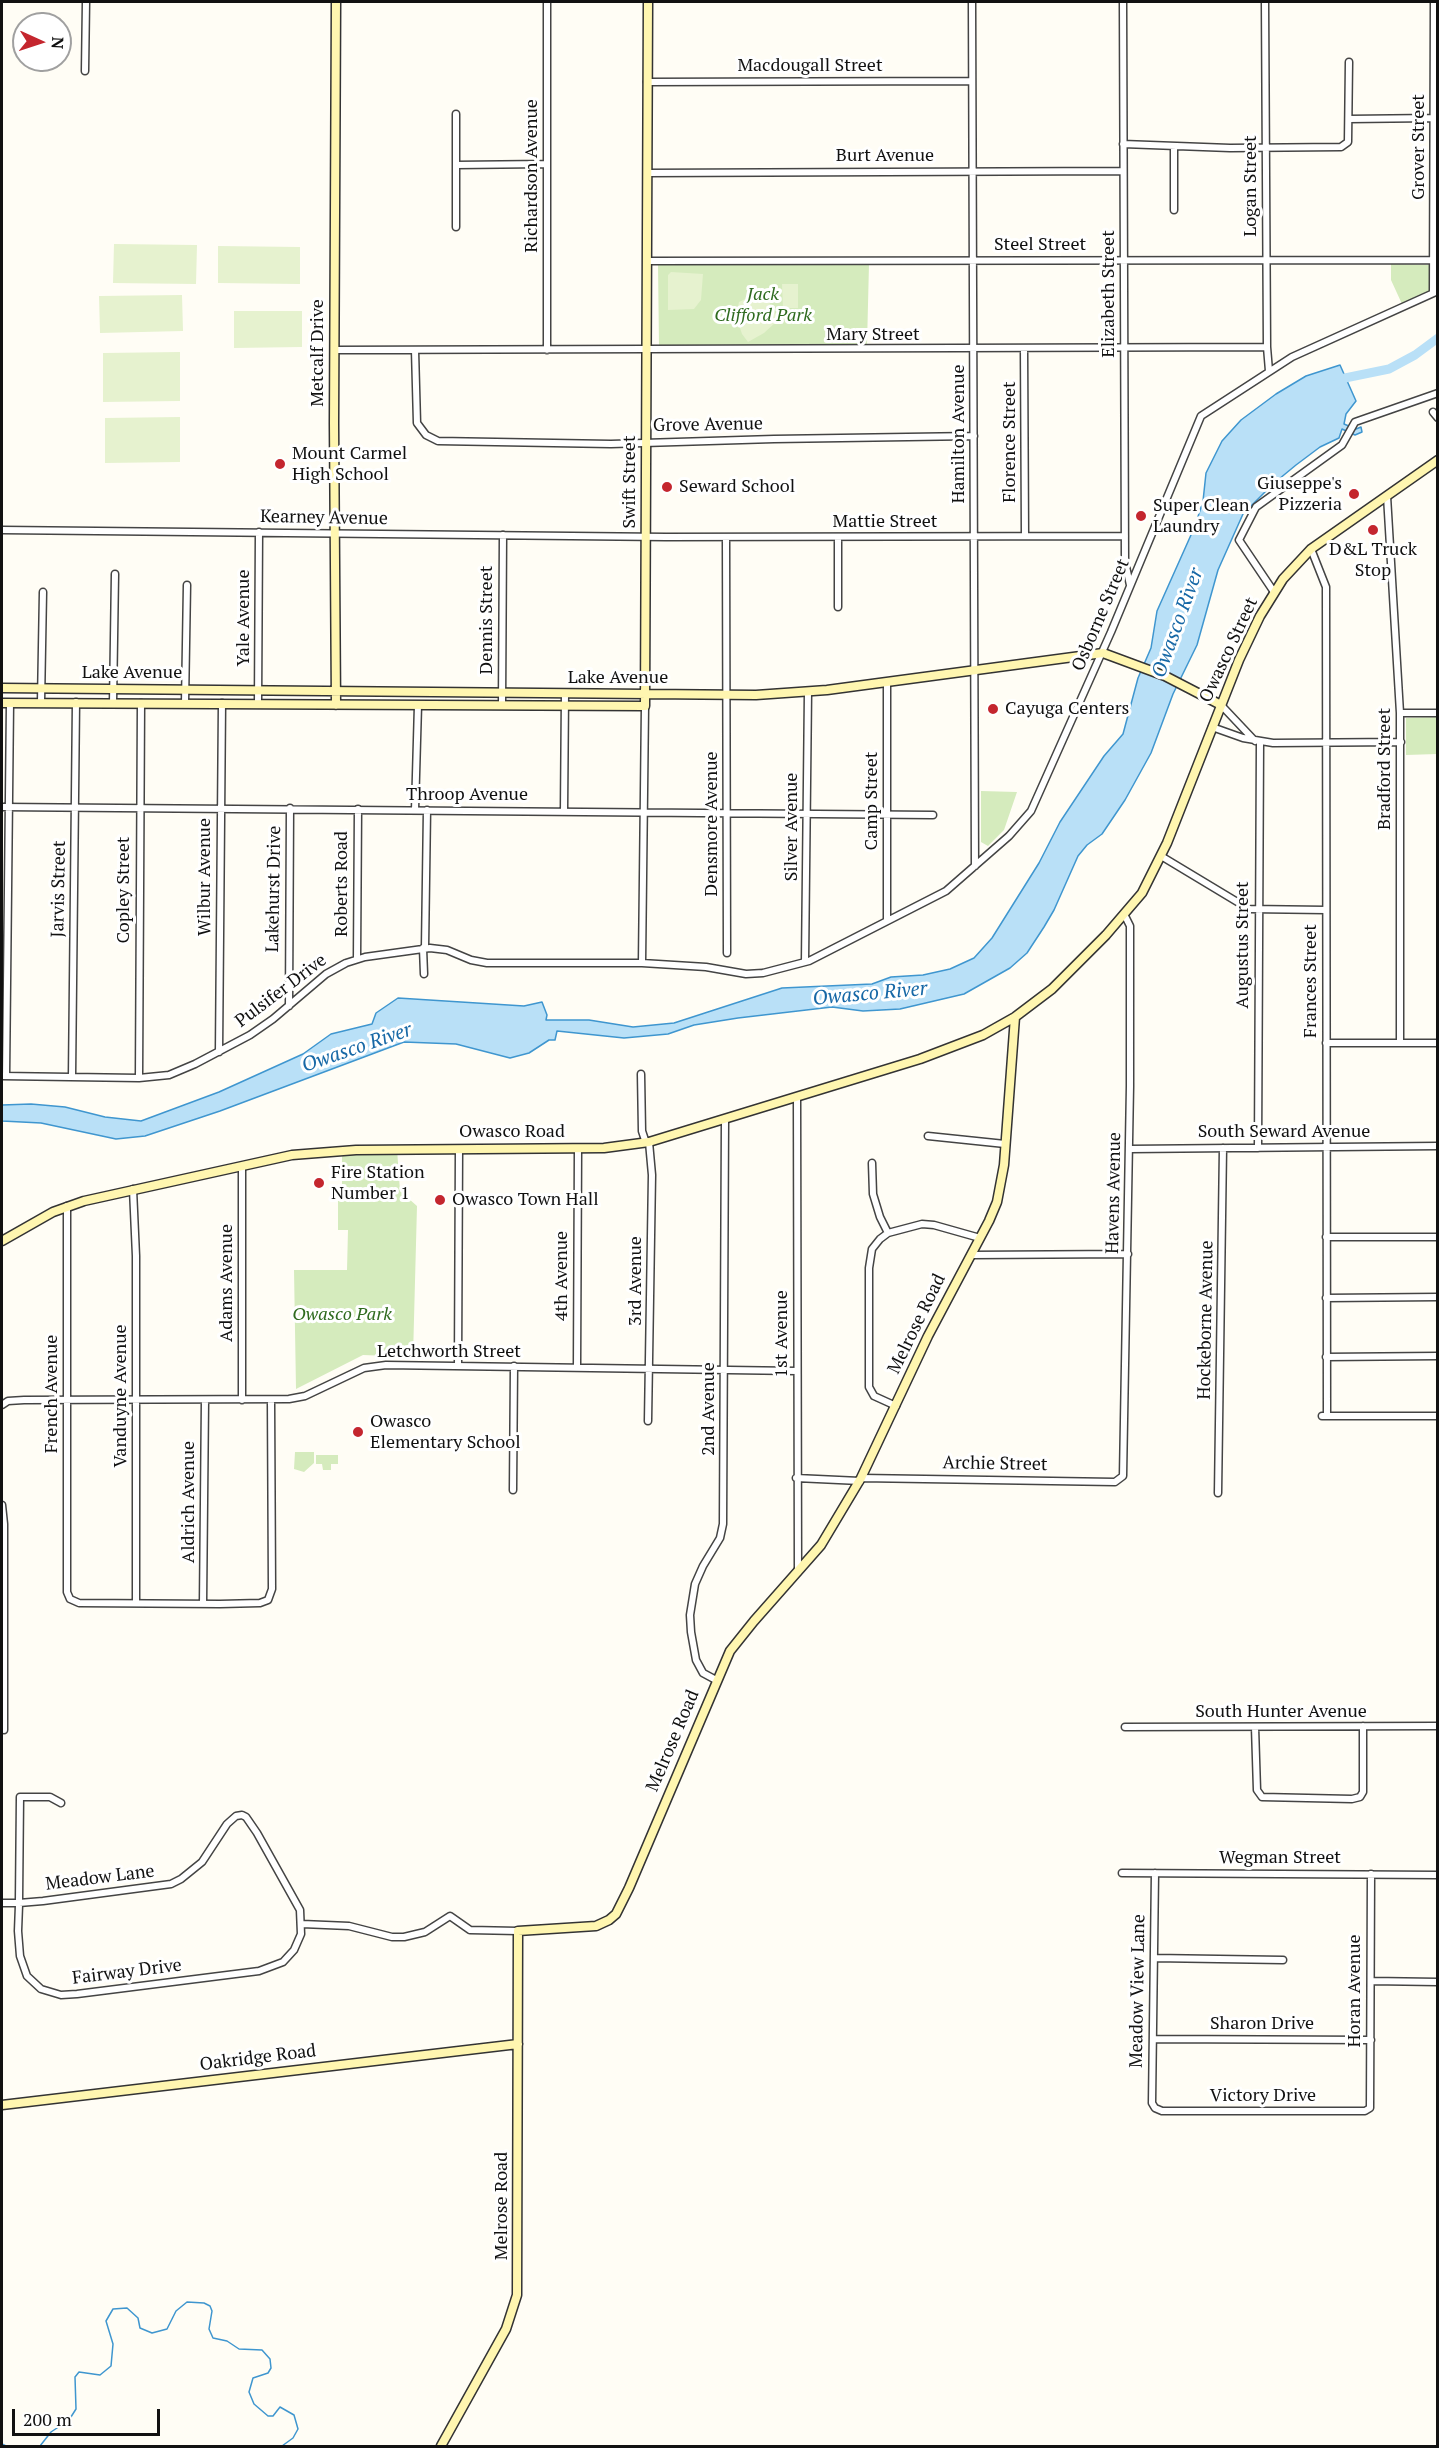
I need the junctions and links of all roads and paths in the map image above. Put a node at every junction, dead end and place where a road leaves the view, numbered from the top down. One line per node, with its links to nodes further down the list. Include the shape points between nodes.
1 (86, 2): 10 (street)
2 (336, 2): 37 (main road, Metcalf Drive)
3 (547, 2): 20 (street, Richardson Avenue)
4 (648, 2): 12 (main road, Swift Street)
5 (972, 2): 11 (street, Hamilton Avenue)
6 (1123, 2): 17 (street, Elizabeth Street)
7 (1265, 2): 19 (street, Logan Street)
8 (1434, 2): 13 (street, Grover Street)
9 (1349, 62): 16 (street)
10 (85, 71)
11 (972, 81): 12 (street, Macdougall Street); 22 (street, Hamilton Avenue)
12 (647, 82): 24 (main road, Swift Street)
13 (1436, 101): 15 (street, Grover Street)
14 (456, 114): 21 (street)
15 (1434, 118): 16 (street); 28 (street, Grover Street)
16 (1349, 119): 19 (street, via 1347,144 1341,147)
17 (1123, 144): 18 (street); 23 (street, Elizabeth Street)
18 (1174, 146): 19 (street); 25 (street)
19 (1265, 148): 27 (street, Logan Street)
20 (546, 164): 21 (street); 39 (street, Richardson Avenue)
21 (456, 165): 26 (street)
22 (972, 171): 23 (street, Burt Avenue); 24 (street, Burt Avenue); 30 (street, Hamilton Avenue)
23 (1123, 171): 31 (street, Elizabeth Street)
24 (647, 172): 29 (main road, Swift Street)
25 (1174, 210)
26 (456, 227)
27 (1266, 260): 28 (street, Steel Street); 31 (street, Steel Street); 33 (street, Logan Street)
28 (1434, 260): 32 (street, Grover Street)
29 (647, 261): 30 (street, Steel Street); 40 (main road, Swift Street)
30 (973, 261): 31 (street, Steel Street); 34 (street, Hamilton Avenue)
31 (1124, 261): 36 (street, Elizabeth Street)
32 (1436, 292): 41 (street, Osborne Street, via 1311,347)
33 (1267, 347): 36 (street, Mary Street); 41 (street, Logan Street)
34 (974, 348): 35 (street, Mary Street); 40 (street, Mary Street); 45 (street, Hamilton Avenue)
35 (1024, 348): 36 (street, Mary Street); 57 (street, Florence Street)
36 (1124, 348): 54 (street, Elizabeth Street)
37 (335, 350): 38 (street, Mary Street); 51 (main road, Metcalf Drive)
38 (415, 350): 39 (street, Mary Street); 46 (street, Grove Avenue, via 417,423 434,440)
39 (547, 350): 40 (street, Mary Street)
40 (646, 350): 46 (main road, Swift Street)
41 (1269, 371): 62 (street, Osborne Street, via 1201,416)
42 (1437, 393): 64 (street, via 1353,424 1342,445 1261,502 1240,542)
43 (1433, 412): 44 (street)
44 (1437, 418)
45 (974, 436): 46 (street, Grove Avenue); 56 (street, Hamilton Avenue)
46 (646, 442): 53 (main road, Swift Street)
47 (1437, 461): 48 (main road, Owasco Street)
48 (1388, 496): 59 (main road, Owasco Street); 94 (street, Bradford Street)
49 (2, 530): 50 (street, Kearney Avenue)
50 (259, 532): 51 (street, Kearney Avenue); 73 (street, Yale Avenue)
51 (335, 532): 52 (street, Kearney Avenue); 74 (main road, Metcalf Drive)
52 (503, 534): 53 (street, Kearney Avenue); 76 (street, Dennis Street)
53 (646, 536): 55 (street, Mattie Street); 78 (main road, Swift Street)
54 (1125, 536): 57 (street, Mattie Street); 62 (street, Elizabeth Street)
55 (726, 537): 58 (street, Mattie Street); 79 (street, Densmore Avenue)
56 (974, 537): 57 (street, Mattie Street); 58 (street, Mattie Street); 67 (street, Hamilton Avenue)
57 (1025, 537)
58 (838, 538): 65 (street)
59 (1311, 549): 64 (main road, Owasco Street); 98 (street, Frances Street, via 1326,587)
60 (115, 574): 71 (street)
61 (187, 585): 72 (street)
62 (1130, 585): 66 (street, Osborne Street)
63 (43, 592): 70 (street)
64 (1274, 592): 91 (main road, Owasco Street, via 1246,643)
65 (838, 607)
66 (1102, 653): 67 (main road, Lake Avenue); 91 (main road, Lake Avenue, via 1130,661); 116 (street, Osborne Street, via 1031,811)
67 (974, 669): 68 (main road, Lake Avenue); 116 (street, Hamilton Avenue)
68 (887, 682): 75 (main road, Lake Avenue); 113 (street, Camp Street)
69 (2, 688): 70 (main road, Lake Avenue)
70 (41, 689): 71 (main road, Lake Avenue); 80 (street)
71 (114, 690): 72 (main road, Lake Avenue); 83 (street)
72 (186, 690): 73 (main road, Lake Avenue); 85 (street)
73 (258, 691): 74 (main road, Lake Avenue); 87 (street, Yale Avenue)
74 (334, 692): 76 (main road, Lake Avenue); 88 (main road, Metcalf Drive)
75 (808, 692): 79 (main road, Lake Avenue); 112 (street, Silver Avenue)
76 (502, 693): 77 (main road, Lake Avenue); 90 (street, Dennis Street)
77 (565, 694): 78 (main road, Lake Avenue); 92 (street)
78 (646, 694): 79 (main road, Lake Avenue); 93 (main road, Swift Street)
79 (727, 694): 111 (street, Densmore Avenue)
80 (41, 702): 81 (main road, Lake Avenue); 82 (main road, Lake Avenue)
81 (76, 702): 83 (main road, Lake Avenue); 102 (street, Jarvis Street)
82 (6, 703): 101 (street)
83 (113, 703): 84 (main road, Lake Avenue)
84 (141, 703): 85 (main road, Lake Avenue); 103 (street, Copley Street)
85 (185, 703): 86 (main road, Lake Avenue)
86 (222, 704): 87 (main road, Lake Avenue); 104 (street, Wilbur Avenue)
87 (258, 704): 88 (main road, Lake Avenue)
88 (336, 705): 89 (main road, Lake Avenue)
89 (418, 705): 90 (main road, Lake Avenue); 107 (street)
90 (502, 705): 92 (main road, Lake Avenue)
91 (1221, 705): 96 (main road, Owasco Street); 97 (street)
92 (564, 706): 93 (main road, Lake Avenue); 109 (street)
93 (645, 706): 110 (street, Swift Street)
94 (1401, 713): 95 (street); 99 (street, Bradford Street)
95 (1437, 713)
96 (1212, 727): 97 (street); 115 (main road, Owasco Street)
97 (1258, 741): 98 (street); 118 (street, Augustus Street)
98 (1327, 742): 99 (street); 117 (street, Frances Street)
99 (1401, 742): 131 (street, Bradford Street)
100 (2, 807): 101 (street, Throop Avenue)
101 (9, 807): 102 (street, Throop Avenue); 135 (street)
102 (75, 807): 103 (street, Throop Avenue); 136 (street, Jarvis Street)
103 (140, 808): 104 (street, Throop Avenue); 137 (street, Copley Street)
104 (221, 808): 105 (street, Throop Avenue); 133 (street, Wilbur Avenue)
105 (290, 808): 106 (street, Throop Avenue); 128 (street, Lakehurst Drive)
106 (358, 810): 107 (street, Throop Avenue); 123 (street, Roberts Road)
107 (415, 810): 108 (street, Throop Avenue)
108 (427, 810): 109 (street, Throop Avenue); 121 (street)
109 (564, 811): 110 (street, Throop Avenue)
110 (645, 812): 111 (street, Throop Avenue); 125 (street, Swift Street)
111 (727, 813): 112 (street, Throop Avenue); 122 (street, Densmore Avenue)
112 (808, 813): 113 (street, Throop Avenue); 124 (street, Silver Avenue)
113 (887, 814): 114 (street, Throop Avenue); 120 (street, Camp Street)
114 (933, 815)
115 (1161, 856): 118 (street); 119 (main road, Owasco Street, via 1148,884)
116 (975, 866): 120 (street, Osborne Street, via 946,891)
117 (1326, 910): 118 (street); 130 (street, Frances Street)
118 (1258, 911): 146 (street, Augustus Street)
119 (1126, 914): 129 (main road, Owasco Street, via 1068,974); 149 (street, Havens Avenue, via 1130,926)
120 (887, 921): 124 (street, Osborne Street)
121 (424, 948): 123 (street, Pulsifer Drive); 125 (street, Pulsifer Drive, via 447,950 487,963); 127 (street)
122 (727, 953)
123 (357, 959): 128 (street, Pulsifer Drive, via 326,974)
124 (805, 962): 126 (street, Osborne Street, via 763,973)
125 (642, 963): 126 (street, Pulsifer Drive)
126 (726, 970)
127 (424, 974)
128 (289, 1006): 133 (street, Pulsifer Drive)
129 (1015, 1017): 138 (main road, Owasco Road, via 948,1050); 142 (main road, Melrose Road)
130 (1326, 1043): 131 (street); 144 (street, Frances Street)
131 (1400, 1043): 132 (street)
132 (1437, 1043)
133 (219, 1052): 137 (street, Pulsifer Drive, via 169,1075)
134 (641, 1074): 141 (street, via 643,1136)
135 (4, 1076): 136 (street, Pulsifer Drive)
136 (72, 1077): 137 (street, Pulsifer Drive)
137 (139, 1078)
138 (797, 1097): 139 (main road, Owasco Road); 170 (street, 1st Avenue)
139 (725, 1120): 141 (main road, Owasco Road); 169 (street, 2nd Avenue)
140 (928, 1136): 142 (street)
141 (649, 1142): 148 (main road, Owasco Road); 168 (street, 3rd Avenue)
142 (1005, 1144): 157 (main road, Melrose Road, via 1000,1191)
143 (1437, 1146): 144 (street, South Seward Avenue)
144 (1326, 1147): 146 (street, South Seward Avenue); 155 (street, Frances Street)
145 (1223, 1148): 146 (street, South Seward Avenue); 149 (street, South Seward Avenue); 184 (street, Hockeborne Avenue)
146 (1258, 1148)
147 (459, 1149): 148 (main road, Owasco Road); 151 (main road, Owasco Road, via 328,1151); 165 (street)
148 (578, 1149): 167 (street, 4th Avenue)
149 (1130, 1149): 159 (street, Havens Avenue)
150 (872, 1163): 154 (street, via 873,1194)
151 (242, 1166): 152 (main road, Owasco Road); 174 (street, Adams Avenue)
152 (133, 1189): 153 (main road, Owasco Road); 172 (street, Vanduyne Avenue)
153 (67, 1206): 158 (main road, Owasco Road); 171 (street, French Avenue)
154 (888, 1233): 157 (street, via 928,1224); 177 (street, via 874,1245 869,1260 868,1381 872,1394)
155 (1326, 1237): 156 (street); 162 (street, Frances Street)
156 (1437, 1237)
157 (980, 1238): 160 (main road, Melrose Road)
158 (2, 1241)
159 (1128, 1254): 160 (street); 180 (street, Havens Avenue)
160 (971, 1256): 177 (main road, Melrose Road)
161 (1437, 1297): 162 (street)
162 (1326, 1298): 164 (street, Frances Street)
163 (1437, 1356): 164 (street)
164 (1326, 1357): 178 (street, Frances Street, via 1325,1416)
165 (458, 1366): 166 (street, Letchworth Street); 175 (street, Letchworth Street, via 374,1366 305,1395)
166 (514, 1366): 167 (street, Letchworth Street); 183 (street)
167 (577, 1367): 168 (street, Letchworth Street)
168 (650, 1368): 169 (street, Letchworth Street); 179 (street, 3rd Avenue)
169 (723, 1370): 170 (street, Letchworth Street); 189 (street, 2nd Avenue, via 723,1529 699,1574 690,1605 696,1660 703,1673)
170 (797, 1371): 181 (street, 1st Avenue)
171 (67, 1399): 172 (street, Letchworth Street); 176 (street, Letchworth Street, via 8,1401); 187 (street, French Avenue, via 67,1595 75,1602)
172 (135, 1400): 173 (street, Letchworth Street); 187 (street, Vanduyne Avenue)
173 (205, 1400): 174 (street, Letchworth Street); 188 (street, Aldrich Avenue)
174 (242, 1400): 175 (street, Letchworth Street)
175 (271, 1400): 188 (street, via 270,1595 260,1603)
176 (2, 1405)
177 (896, 1406): 182 (main road, Melrose Road)
178 (1437, 1416)
179 (648, 1421)
180 (1124, 1472): 182 (street, Archie Street, via 1115,1482)
181 (796, 1478): 182 (street, Archie Street); 186 (street, 1st Avenue)
182 (861, 1480): 186 (main road, Melrose Road, via 831,1532)
183 (513, 1490)
184 (1218, 1493)
185 (2, 1505): 194 (street)
186 (798, 1572): 189 (main road, Melrose Road, via 734,1645)
187 (136, 1602): 188 (street)
188 (203, 1604)
189 (717, 1680): 203 (main road, Melrose Road, via 616,1914 596,1926)
190 (1363, 1726): 192 (street, South Hunter Avenue); 192 (street, via 1363,1792 1352,1799 1262,1797 1257,1790); 193 (street, South Hunter Avenue)
191 (1125, 1727): 192 (street, South Hunter Avenue)
192 (1255, 1727)
193 (1437, 1727)
194 (4, 1730)
195 (61, 1803): 201 (street, Fairway Drive, via 50,1797 20,1797)
196 (1122, 1873): 197 (street, Wegman Street)
197 (1155, 1873): 198 (street, Wegman Street); 204 (street, Meadow View Lane)
198 (1371, 1874): 199 (street, Wegman Street); 206 (street, Horan Avenue)
199 (1437, 1875)
200 (2, 1903): 201 (street, Meadow Lane)
201 (19, 1903): 202 (street, Meadow Lane, via 171,1884 202,1862 236,1816 246,1817 264,1846 297,1902); 202 (street, Fairway Drive, via 19,1950 24,1971 38,1987 61,1995 273,1968 294,1950)
202 (302, 1924): 203 (street, via 349,1926 404,1937 425,1932 450,1916 470,1930)
203 (518, 1931): 210 (main road, Melrose Road)
204 (1154, 1958): 205 (street); 208 (street, Meadow View Lane)
205 (1283, 1960)
206 (1371, 1982): 207 (street); 209 (street, Horan Avenue)
207 (1437, 1982)
208 (1153, 2039): 209 (street, Sharon Drive); 212 (street, Meadow View Lane)
209 (1371, 2040): 213 (street, Horan Avenue)
210 (518, 2044): 211 (main road, Oakridge Road); 214 (main road, Melrose Road, via 517,2295 507,2330)
211 (2, 2105)
212 (1155, 2108): 213 (street, Victory Drive)
213 (1370, 2109)
214 (441, 2446)

